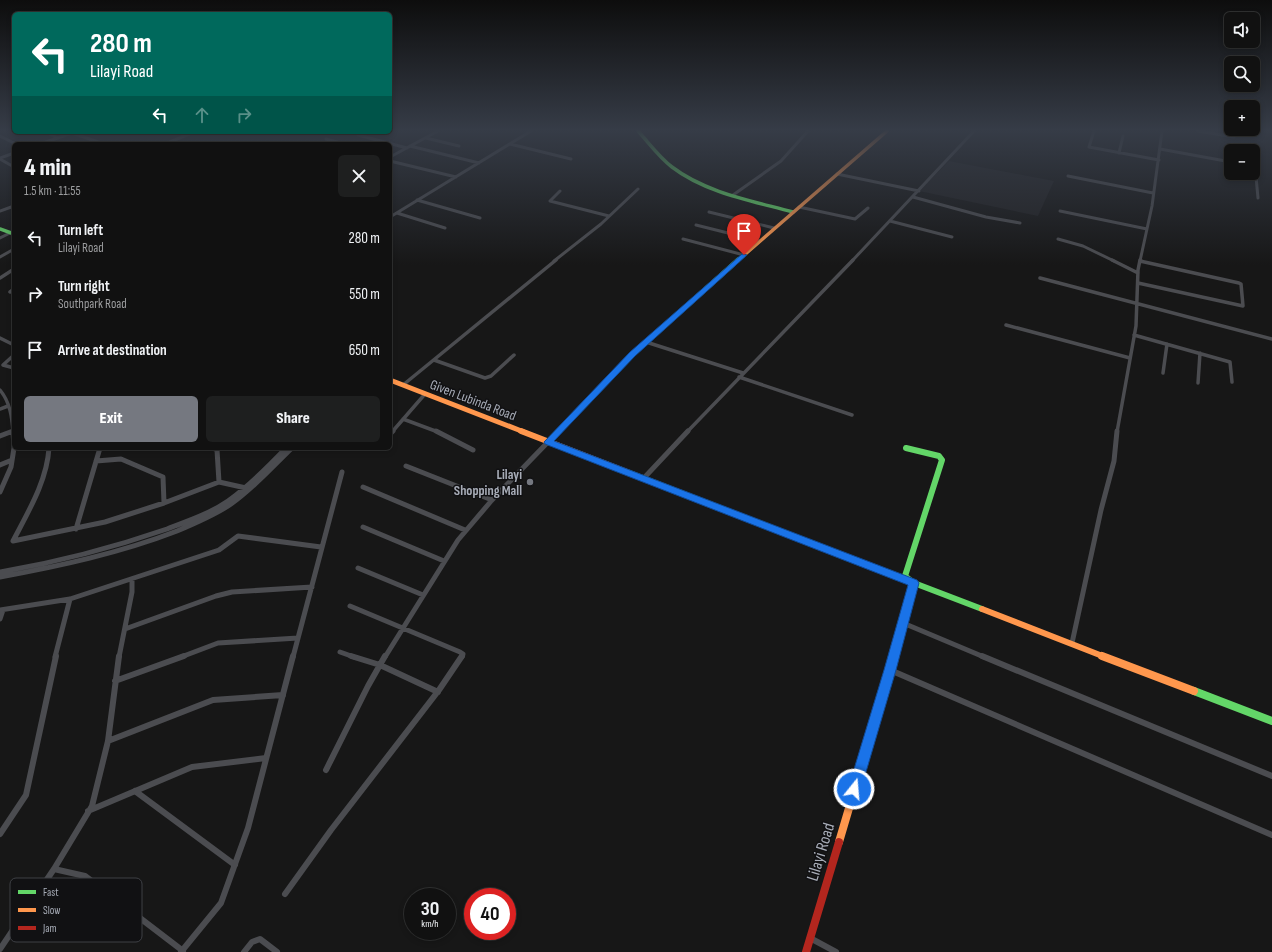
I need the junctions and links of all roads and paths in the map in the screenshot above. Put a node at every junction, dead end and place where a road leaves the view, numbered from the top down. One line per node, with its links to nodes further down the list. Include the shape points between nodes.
1 (450, 175): 10 (street)
2 (459, 175): 10 (street)
3 (682, 175): 16 (street)
4 (761, 175): 16 (street)
5 (836, 175): 21 (street)
6 (845, 175): 14 (street)
7 (933, 175): 14 (street)
8 (1156, 175): 15 (street)
9 (1068, 176): 15 (street)
10 (456, 177): 19 (street)
11 (1256, 180): 18 (street)
12 (638, 189): 29 (street)
13 (560, 191): 29 (street, via 550,201)
14 (919, 191): 17 (street)
15 (1153, 193): 36 (street)
16 (734, 195): 26 (street)
17 (913, 197): 31 (street); 32 (street, via 986,217)
18 (1258, 198)
19 (417, 200): 27 (street); 30 (street)
20 (12, 207): 23 (street)
21 (799, 207): 22 (street, via 855,219); 26 (street)
22 (868, 208)
23 (0, 211)
24 (1060, 211): 36 (street)
25 (709, 212): 35 (street)
26 (793, 212): 35 (street)
27 (397, 213): 28 (street); 34 (street)
28 (392, 216)
29 (609, 216): 65 (street)
30 (480, 218)
31 (890, 221): 39 (street); 68 (street)
32 (1020, 223)
33 (696, 225): 43 (street)
34 (445, 228)
35 (774, 228): 43 (street)
36 (1147, 228): 47 (street)
37 (0, 229): 38 (street)
38 (12, 233): 40 (street)
39 (952, 237)
40 (0, 238)
41 (683, 239): 45 (street)
42 (1058, 239): 49 (street, via 1083,246)
43 (760, 241): 45 (street)
44 (12, 250): 46 (street)
45 (744, 255): 58 (street)
46 (0, 257)
47 (1140, 261): 49 (street); 52 (street, via 1239,283 1243,306)
48 (12, 270): 50 (street)
49 (1138, 273): 52 (street)
50 (0, 278)
51 (1040, 278): 53 (street)
52 (1138, 283): 53 (street)
53 (1137, 305): 55 (street); 57 (street)
54 (1006, 325): 64 (street)
55 (1134, 335): 60 (street); 64 (street)
56 (0, 338): 59 (street)
57 (1272, 339)
58 (646, 342): 68 (street); 83 (street)
59 (12, 344)
60 (1167, 344): 61 (street); 67 (street)
61 (1200, 353): 70 (street, via 1230,362); 71 (street)
62 (514, 355): 65 (street, via 491,376 484,378)
63 (12, 356): 66 (street, via 2,365)
64 (1130, 358): 124 (street, via 1118,422 1114,461)
65 (434, 360): 72 (street)
66 (12, 368)
67 (1163, 373)
68 (741, 375): 77 (street); 97 (street)
69 (392, 381): 72 (street, Given Lubinda Road)
70 (1232, 382)
71 (1198, 383)
72 (403, 385): 74 (street, Given Lubinda Road)
73 (0, 390): 75 (street)
74 (425, 394): 78 (street); 83 (street, Given Lubinda Road)
75 (8, 406): 76 (street); 79 (street)
76 (0, 409)
77 (852, 416)
78 (403, 418): 81 (street); 91 (street)
79 (12, 426)
80 (12, 431): 82 (street)
81 (392, 432)
82 (0, 436)
83 (548, 442): 97 (street); 102 (street)
84 (906, 448): 113 (street, via 939,456 942,460 905,576)
85 (14, 450): 92 (street)
86 (49, 450): 105 (street, via 50,455 37,494 13,541)
87 (99, 450): 93 (street)
88 (217, 450): 98 (street)
89 (284, 450): 100 (street)
90 (290, 450): 100 (street)
91 (473, 450)
92 (12, 460): 94 (street); 101 (street)
93 (96, 461): 103 (street, via 121,459 163,478); 105 (street)
94 (0, 465)
95 (406, 466): 102 (street)
96 (342, 472): 107 (street)
97 (644, 479): 113 (street)
98 (219, 482): 100 (street); 103 (street)
99 (363, 487): 106 (street)
100 (247, 488): 110 (street, via 196,519 133,542 53,564); 111 (street, via 240,498 216,513 133,547 51,569)
101 (0, 492)
102 (492, 500): 106 (street)
103 (164, 503): 105 (street)
104 (363, 527): 108 (street)
105 (76, 529)
106 (466, 530): 108 (street)
107 (321, 547): 112 (street, via 238,536 219,550); 114 (street)
108 (444, 561): 115 (street)
109 (358, 568): 115 (street)
110 (0, 572)
111 (0, 577)
112 (132, 579): 116 (street); 122 (street)
113 (914, 583): 120 (street, Lilayi Road); 124 (street)
114 (312, 587): 122 (street, via 232,592); 123 (street)
115 (423, 595): 121 (street)
116 (70, 599): 118 (street); 138 (street, via 49,681 26,795)
117 (350, 606): 121 (street)
118 (2, 610): 119 (street)
119 (0, 619)
120 (903, 623): 127 (street, Lilayi Road); 135 (street)
121 (402, 628): 126 (street); 129 (street, via 463,654)
122 (125, 629): 128 (street)
123 (298, 638): 128 (street, via 209,645); 130 (street)
124 (1072, 643): 131 (street)
125 (340, 652): 126 (street)
126 (380, 665): 129 (street); 134 (street)
127 (890, 670): 139 (street); 147 (street, Lilayi Road)
128 (115, 681): 132 (street)
129 (438, 692): 144 (street, via 330,830)
130 (283, 695): 132 (street, via 213,700); 133 (street)
131 (1272, 721)
132 (108, 741): 137 (street, via 92,806)
133 (266, 758): 136 (street, via 192,767); 140 (street, via 248,828)
134 (326, 770)
135 (1272, 776)
136 (135, 791): 137 (street); 140 (street)
137 (88, 811): 141 (street)
138 (0, 834)
139 (1272, 835)
140 (235, 865): 149 (street, via 221,903)
141 (54, 869): 142 (street); 143 (street)
142 (48, 878)
143 (88, 878)
144 (285, 894)
145 (142, 920): 149 (street)
146 (10, 936): 148 (street)
147 (810, 938): 152 (street, Lilayi Road); 153 (street)
148 (0, 951)
149 (182, 951)
150 (244, 952): 151 (street, via 256,939 260,939)
151 (278, 952)
152 (806, 952)
153 (836, 952)

